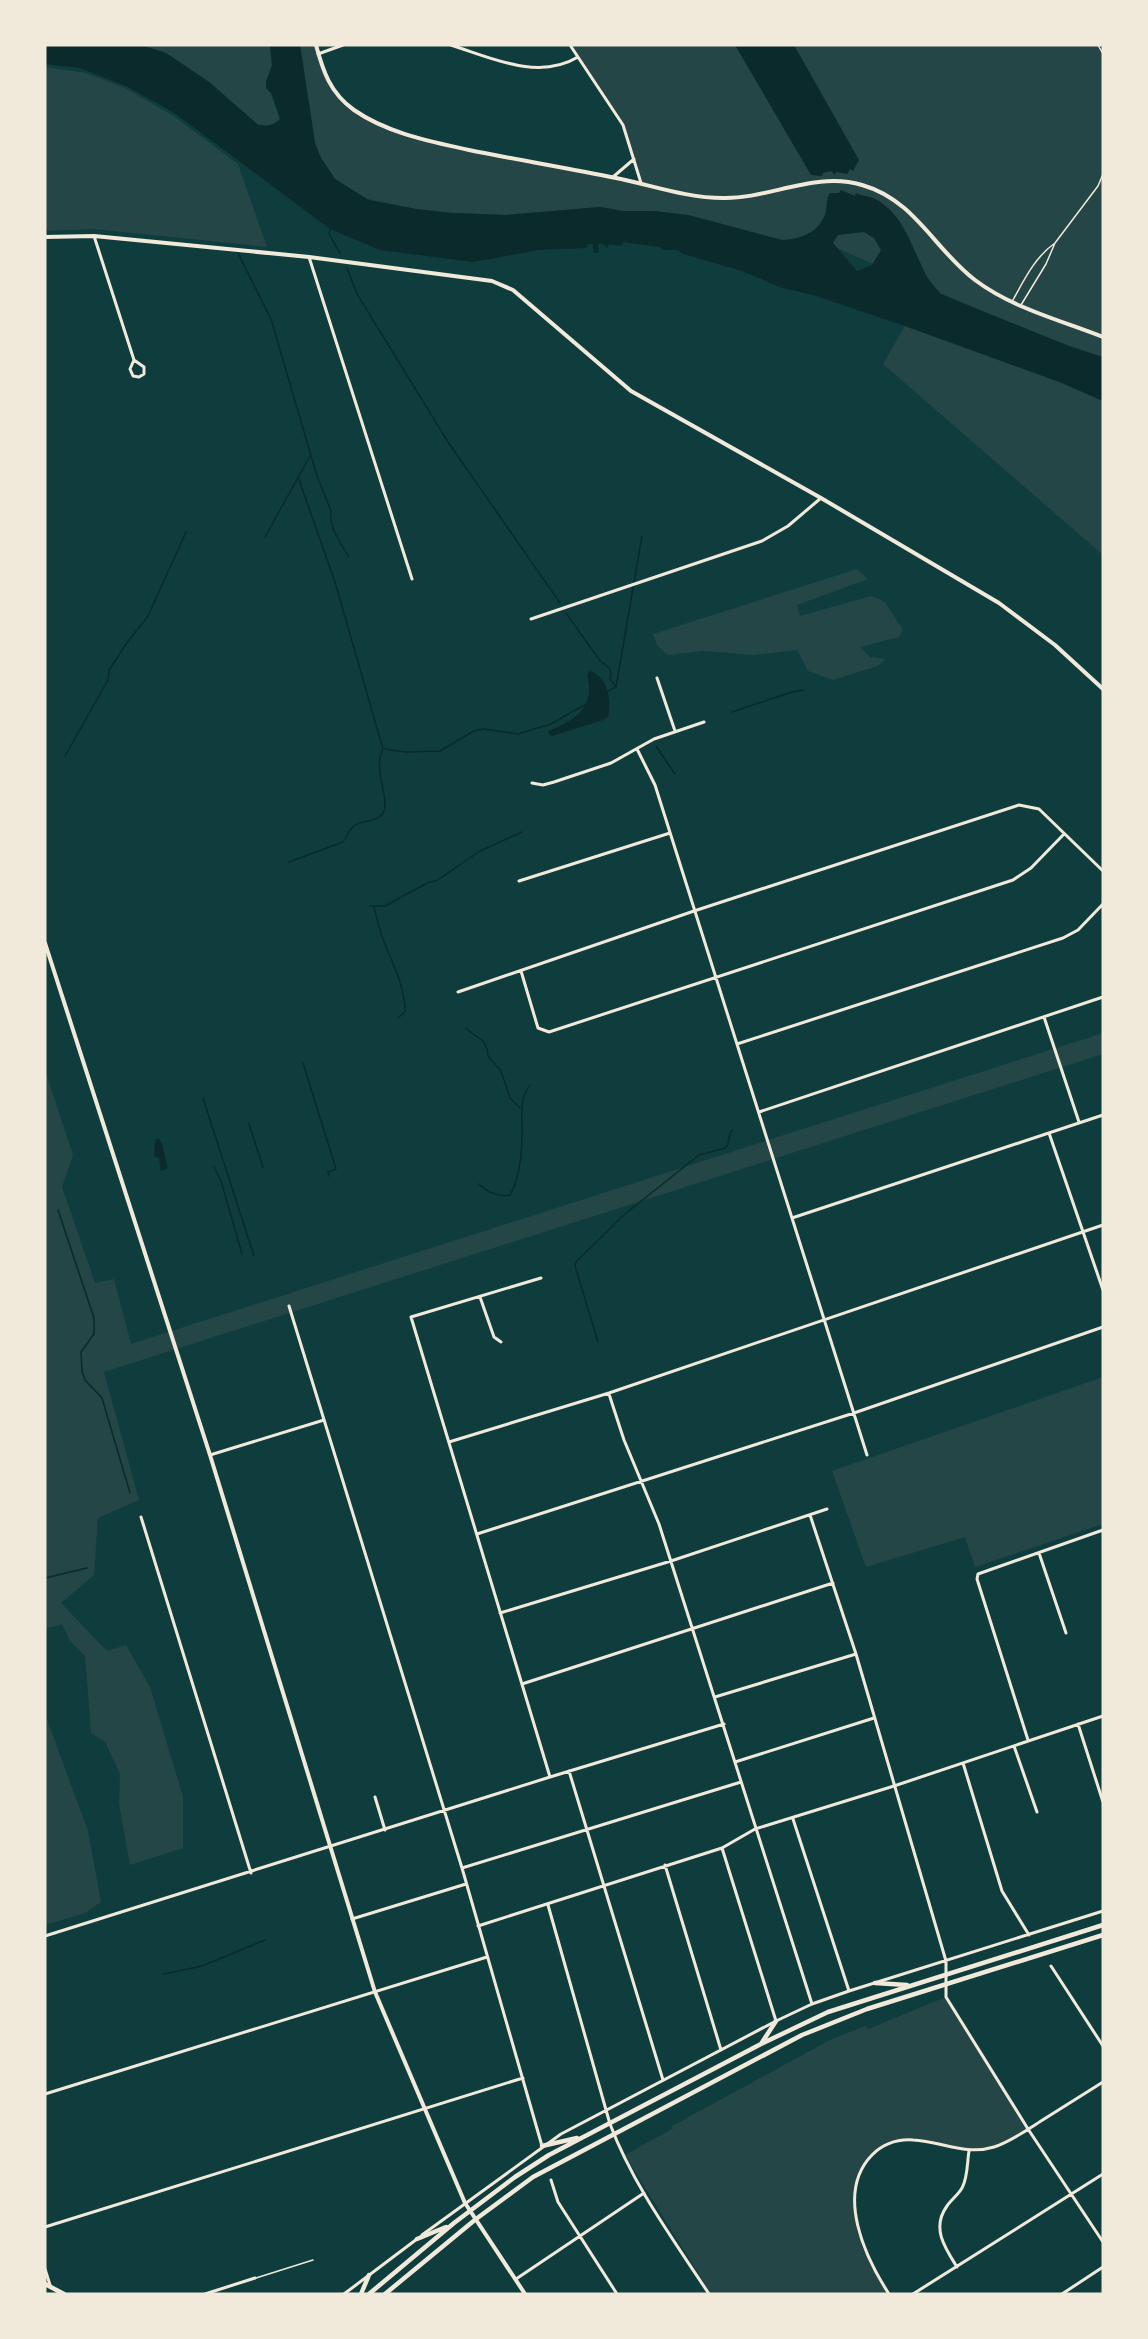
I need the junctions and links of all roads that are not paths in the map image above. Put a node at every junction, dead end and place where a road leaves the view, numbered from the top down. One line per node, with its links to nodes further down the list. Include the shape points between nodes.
1 (316, 45): 6 (street)
2 (343, 45): 6 (street)
3 (452, 45): 8 (street, via 535,68 553,67)
4 (570, 45): 8 (street)
5 (1098, 45): 7 (lane)
6 (318, 54): 11 (street, via 329,84 344,102 406,135)
7 (1103, 54)
8 (578, 57): 9 (street, via 623,125)
9 (634, 159): 11 (street); 12 (street)
10 (1103, 174): 15 (lane)
11 (612, 177): 12 (street)
12 (641, 183): 17 (street, via 694,196 724,198 820,182 850,182 874,189 911,212 959,266)
13 (94, 236): 14 (street); 16 (street); 20 (street)
14 (45, 237)
15 (1055, 243): 17 (lane, via 1029,271); 18 (lane)
16 (309, 257): 21 (street, via 492,281 513,290 631,391); 22 (street)
17 (1012, 301): 18 (street)
18 (1021, 305): 19 (street)
19 (1103, 337)
20 (134, 360): 20 (street, via 144,367 144,374 138,377 132,376 130,369)
21 (821, 498): 23 (street, via 788,526 762,541); 25 (street, via 999,603 1055,645)
22 (412, 579)
23 (531, 619)
24 (657, 678): 27 (street)
25 (1103, 689)
26 (704, 722): 27 (street)
27 (675, 731): 28 (street)
28 (637, 749): 29 (street, via 621,759 554,782); 30 (street, via 653,778)
29 (532, 783)
30 (670, 832): 33 (street); 35 (street)
31 (1064, 834): 32 (street); 35 (street, via 1039,809 1019,805); 38 (street, via 1031,868 1012,880)
32 (1103, 871)
33 (519, 881)
34 (1103, 904): 42 (street, via 1078,930 1063,938)
35 (694, 911): 37 (street); 38 (street)
36 (45, 943): 61 (street)
37 (521, 971): 38 (street, via 538,1028 549,1032); 39 (street)
38 (717, 978): 42 (street)
39 (458, 992)
40 (1103, 997): 41 (street)
41 (1044, 1017): 43 (street); 45 (street)
42 (737, 1044): 43 (street)
43 (759, 1112): 47 (street)
44 (1103, 1115): 45 (street)
45 (1079, 1122): 46 (street)
46 (1049, 1133): 47 (street); 49 (street)
47 (792, 1218): 54 (street)
48 (1103, 1225): 49 (street)
49 (1083, 1231): 51 (street); 54 (street)
50 (541, 1278): 52 (street)
51 (1103, 1290)
52 (480, 1297): 56 (street, via 494,1337); 60 (street, via 411,1317)
53 (290, 1306): 59 (street)
54 (824, 1319): 57 (street); 58 (street)
55 (1103, 1327): 58 (street)
56 (501, 1342)
57 (609, 1394): 60 (street); 63 (street)
58 (854, 1413): 62 (street); 63 (street)
59 (324, 1420): 61 (street); 92 (street)
60 (449, 1442): 68 (street)
61 (210, 1455): 98 (street)
62 (867, 1455)
63 (642, 1482): 68 (street); 70 (street)
64 (827, 1509): 65 (street)
65 (810, 1515): 70 (street); 71 (street)
66 (141, 1517): 102 (street)
67 (1103, 1530): 69 (street)
68 (477, 1534): 72 (street)
69 (1039, 1553): 74 (street); 82 (street, via 978,1574 977,1579)
70 (671, 1561): 72 (street); 73 (street)
71 (833, 1583): 73 (street); 75 (street)
72 (501, 1613): 76 (street)
73 (694, 1629): 76 (street); 77 (street)
74 (1066, 1633)
75 (856, 1654): 77 (street); 79 (street)
76 (522, 1684): 87 (street)
77 (715, 1697): 80 (street)
78 (1103, 1716): 81 (street)
79 (873, 1718): 84 (street); 89 (street)
80 (724, 1724): 84 (street); 86 (street)
81 (1078, 1724): 82 (street); 91 (street)
82 (1028, 1740): 83 (street)
83 (1014, 1745): 85 (street); 93 (street)
84 (735, 1762): 88 (street)
85 (963, 1763): 89 (street); 110 (street, via 1002,1891)
86 (569, 1771): 87 (street); 95 (street)
87 (550, 1777): 92 (street)
88 (741, 1782): 95 (street); 96 (street)
89 (894, 1786): 94 (street); 114 (street)
90 (375, 1797): 97 (street)
91 (1103, 1802)
92 (444, 1811): 97 (street); 101 (street)
93 (1037, 1812)
94 (793, 1818): 96 (street); 120 (street)
95 (587, 1829): 101 (street); 104 (street)
96 (756, 1829): 99 (street); 122 (street)
97 (385, 1830): 98 (street)
98 (331, 1847): 102 (street); 107 (street)
99 (722, 1848): 100 (street); 123 (street)
100 (665, 1865): 104 (street); 126 (street)
101 (462, 1868): 103 (street)
102 (251, 1873): 112 (street)
103 (466, 1884): 107 (street); 109 (street)
104 (605, 1886): 105 (street); 128 (street)
105 (548, 1905): 109 (street); 132 (street)
106 (1103, 1911): 110 (street)
107 (352, 1919): 121 (street)
108 (1103, 1923): 116 (main road)
109 (478, 1926): 113 (street)
110 (1029, 1935): 114 (street)
111 (1103, 1935): 119 (main road)
112 (45, 1936)
113 (487, 1958): 121 (street); 127 (street)
114 (946, 1961): 116 (street); 117 (street)
115 (1051, 1966): 125 (street)
116 (946, 1974): 118 (main road); 119 (street)
117 (875, 1983): 118 (main road); 120 (street)
118 (910, 1985): 124 (main road, via 828,2012)
119 (946, 1985): 134 (street, via 946,1997); 135 (main road, via 819,2026)
120 (849, 1991): 122 (street)
121 (375, 1992): 130 (street); 131 (street)
122 (812, 2004): 123 (street)
123 (776, 2021): 124 (main road); 126 (street)
124 (761, 2044): 133 (main road)
125 (1103, 2046)
126 (722, 2050): 128 (street)
127 (523, 2078): 131 (street); 137 (street)
128 (663, 2080): 132 (street)
129 (1103, 2082): 134 (street)
130 (45, 2094)
131 (425, 2108): 143 (street); 147 (street)
132 (606, 2110): 133 (street); 137 (street)
133 (610, 2124): 135 (street); 136 (main road)
134 (1028, 2129): 138 (street, via 994,2147); 142 (street)
135 (613, 2133): 141 (street); 145 (main road, via 533,2177)
136 (586, 2136): 137 (main road); 144 (main road, via 514,2177)
137 (542, 2146): 143 (street)
138 (969, 2151): 152 (street, via 962,2188 940,2220 942,2242); 168 (street, via 914,2140 897,2141 880,2147 866,2162 858,2179 857,2221 870,2260)
139 (1103, 2174): 142 (street)
140 (552, 2181): 148 (street, via 558,2202)
141 (644, 2193): 148 (street); 167 (street)
142 (1071, 2195): 150 (street); 152 (street)
143 (465, 2203): 144 (street); 149 (street)
144 (470, 2211): 145 (street); 146 (main road)
145 (476, 2219): 157 (street); 164 (main road)
146 (454, 2223): 149 (main road); 163 (main road)
147 (45, 2227)
148 (580, 2236): 157 (street); 166 (street)
149 (417, 2239): 155 (street)
150 (1103, 2242)
151 (313, 2260): 156 (lane)
152 (957, 2267): 169 (street)
153 (1103, 2268): 170 (street)
154 (45, 2269): 158 (street)
155 (369, 2275): 161 (street); 162 (main road)
156 (255, 2278): 160 (street)
157 (515, 2280): 165 (street)
158 (48, 2285): 159 (main road)
159 (64, 2294)
160 (206, 2294)
161 (344, 2294)
162 (361, 2294)
163 (369, 2294)
164 (385, 2294)
165 (525, 2294)
166 (617, 2294)
167 (709, 2294)
168 (889, 2294)
169 (913, 2294)
170 (1062, 2294)

